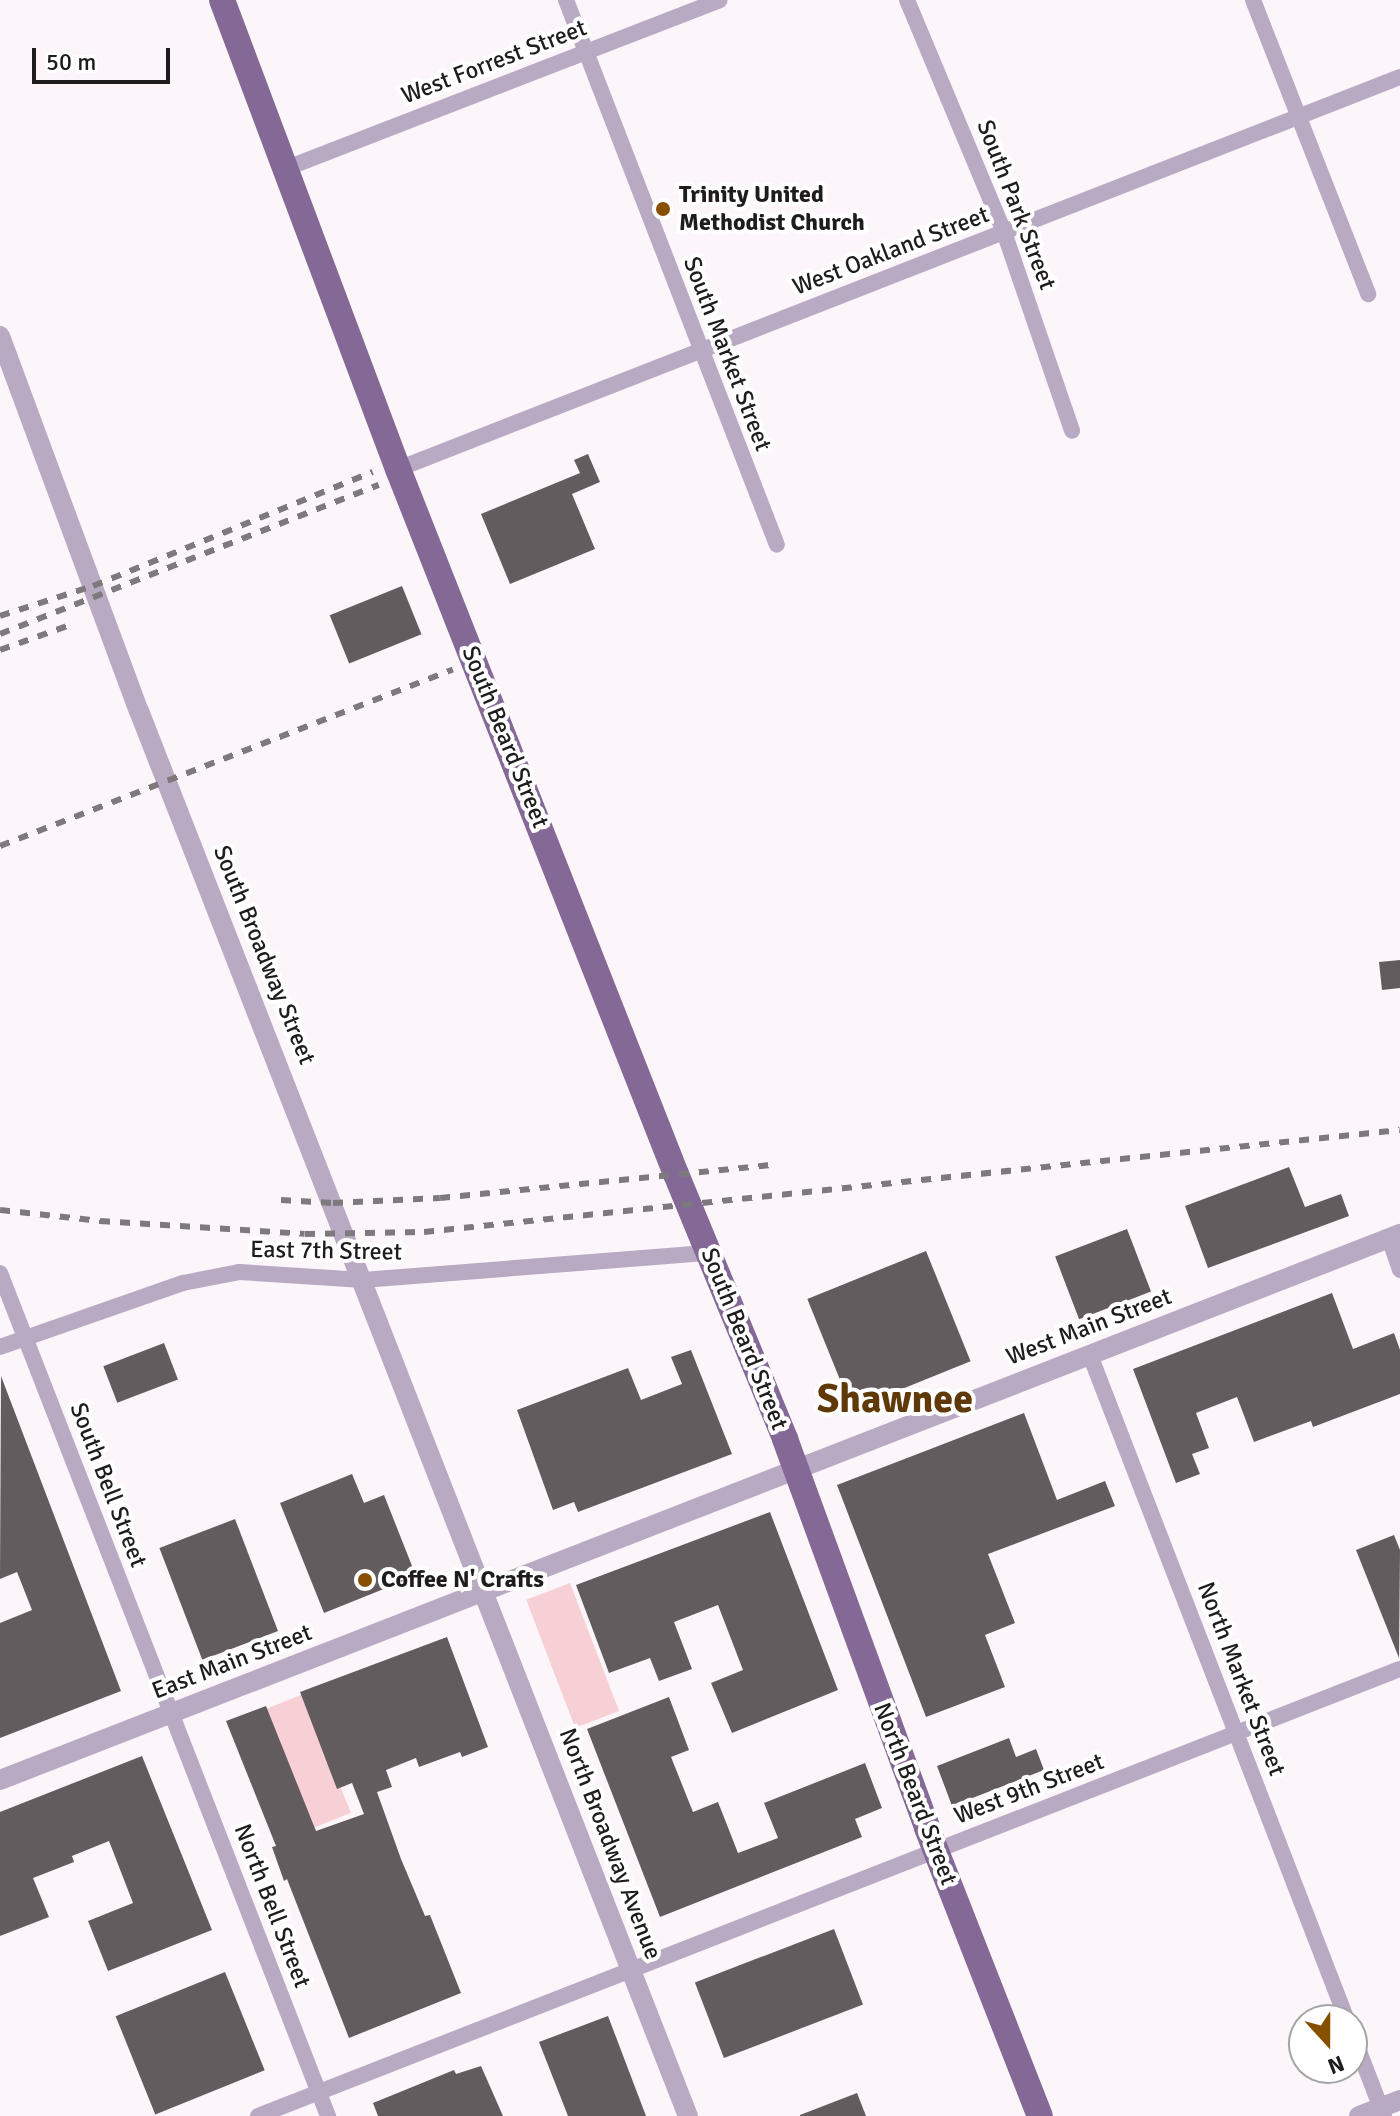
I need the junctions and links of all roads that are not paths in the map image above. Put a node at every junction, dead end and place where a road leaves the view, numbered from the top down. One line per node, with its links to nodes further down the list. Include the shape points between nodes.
1 (222, 0): 9 (main road, South Beard Street)
2 (566, 0): 6 (street, South Market Street)
3 (720, 0): 6 (street, West Forrest Street)
4 (907, 0): 10 (street, South Park Street)
5 (1253, 0): 8 (street)
6 (585, 52): 9 (street, West Forrest Street); 13 (street, South Market Street)
7 (1400, 77): 8 (street, West Oakland Street)
8 (1298, 118): 10 (street, West Oakland Street); 11 (street)
9 (287, 168): 15 (main road, South Beard Street)
10 (1004, 232): 13 (street, West Oakland Street); 14 (street, South Park Street)
11 (1368, 294)
12 (0, 336): 21 (street, South Broadway Street, via 139,711)
13 (699, 351): 15 (street, West Oakland Street); 16 (street, South Market Street)
14 (1072, 431)
15 (398, 469): 18 (main road, South Beard Street)
16 (777, 545)
17 (1394, 1236): 19 (street); 24 (street, West Main Street)
18 (709, 1253): 21 (street, East 7th Street); 25 (main road, South Beard Street)
19 (1400, 1270)
20 (0, 1273): 22 (street, South Bell Street)
21 (363, 1280): 22 (street, East 7th Street, via 239,1272 183,1283); 26 (street, South Broadway Street)
22 (25, 1338): 23 (street, East 7th Street); 28 (street, South Bell Street)
23 (0, 1347)
24 (1090, 1355): 25 (street, West Main Street); 29 (street, North Market Street)
25 (796, 1470): 26 (street, West Main Street); 31 (main road, North Beard Street)
26 (484, 1592): 28 (street, East Main Street); 32 (street, North Broadway Avenue)
27 (1400, 1669): 29 (street, West 9th Street)
28 (171, 1713): 30 (street, East Main Street); 35 (street, North Bell Street)
29 (1236, 1735): 31 (street, West 9th Street); 33 (street, North Market Street)
30 (0, 1780)
31 (936, 1850): 32 (street, West 9th Street); 40 (main road, North Beard Street)
32 (631, 1968): 35 (street, West 9th Street); 39 (street, North Broadway Avenue)
33 (1341, 2004)
34 (1368, 2066): 36 (street)
35 (319, 2093): 37 (street, West 9th Street); 38 (street, North Bell Street)
36 (1388, 2108): 41 (street)
37 (258, 2116)
38 (328, 2116)
39 (688, 2116)
40 (1040, 2116)
41 (1359, 2116)

